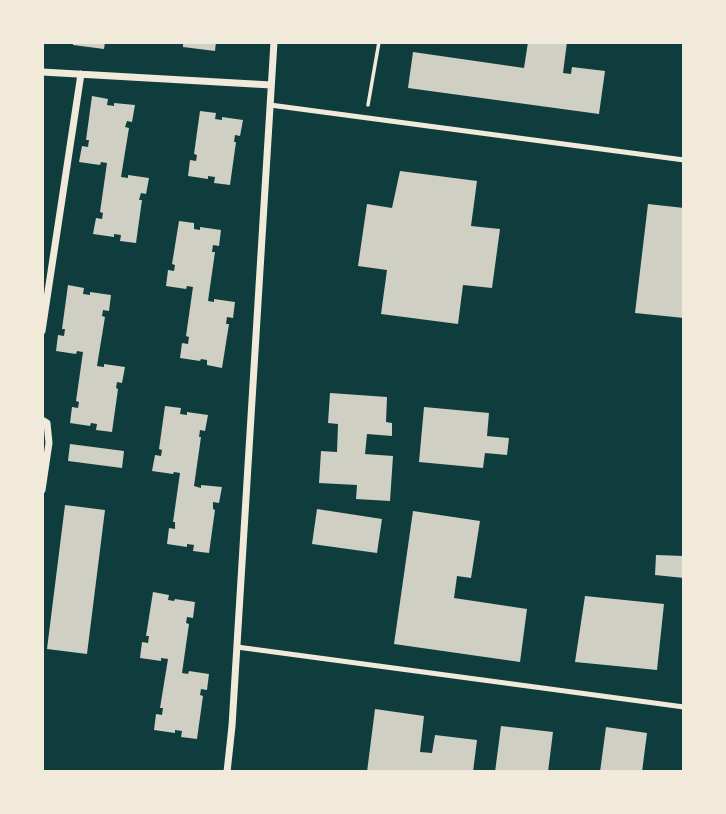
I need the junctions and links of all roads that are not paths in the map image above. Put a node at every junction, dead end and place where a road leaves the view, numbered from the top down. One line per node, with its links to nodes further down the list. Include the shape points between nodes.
1 (274, 42): 4 (street)
2 (42, 72): 3 (street)
3 (81, 74): 4 (street); 7 (street)
4 (271, 85): 5 (street)
5 (270, 105): 6 (lane); 10 (street)
6 (684, 160)
7 (42, 331)
8 (42, 420): 9 (street, via 47,423 49,443)
9 (42, 490)
10 (237, 647): 11 (lane); 12 (street)
11 (684, 707)
12 (227, 772)

